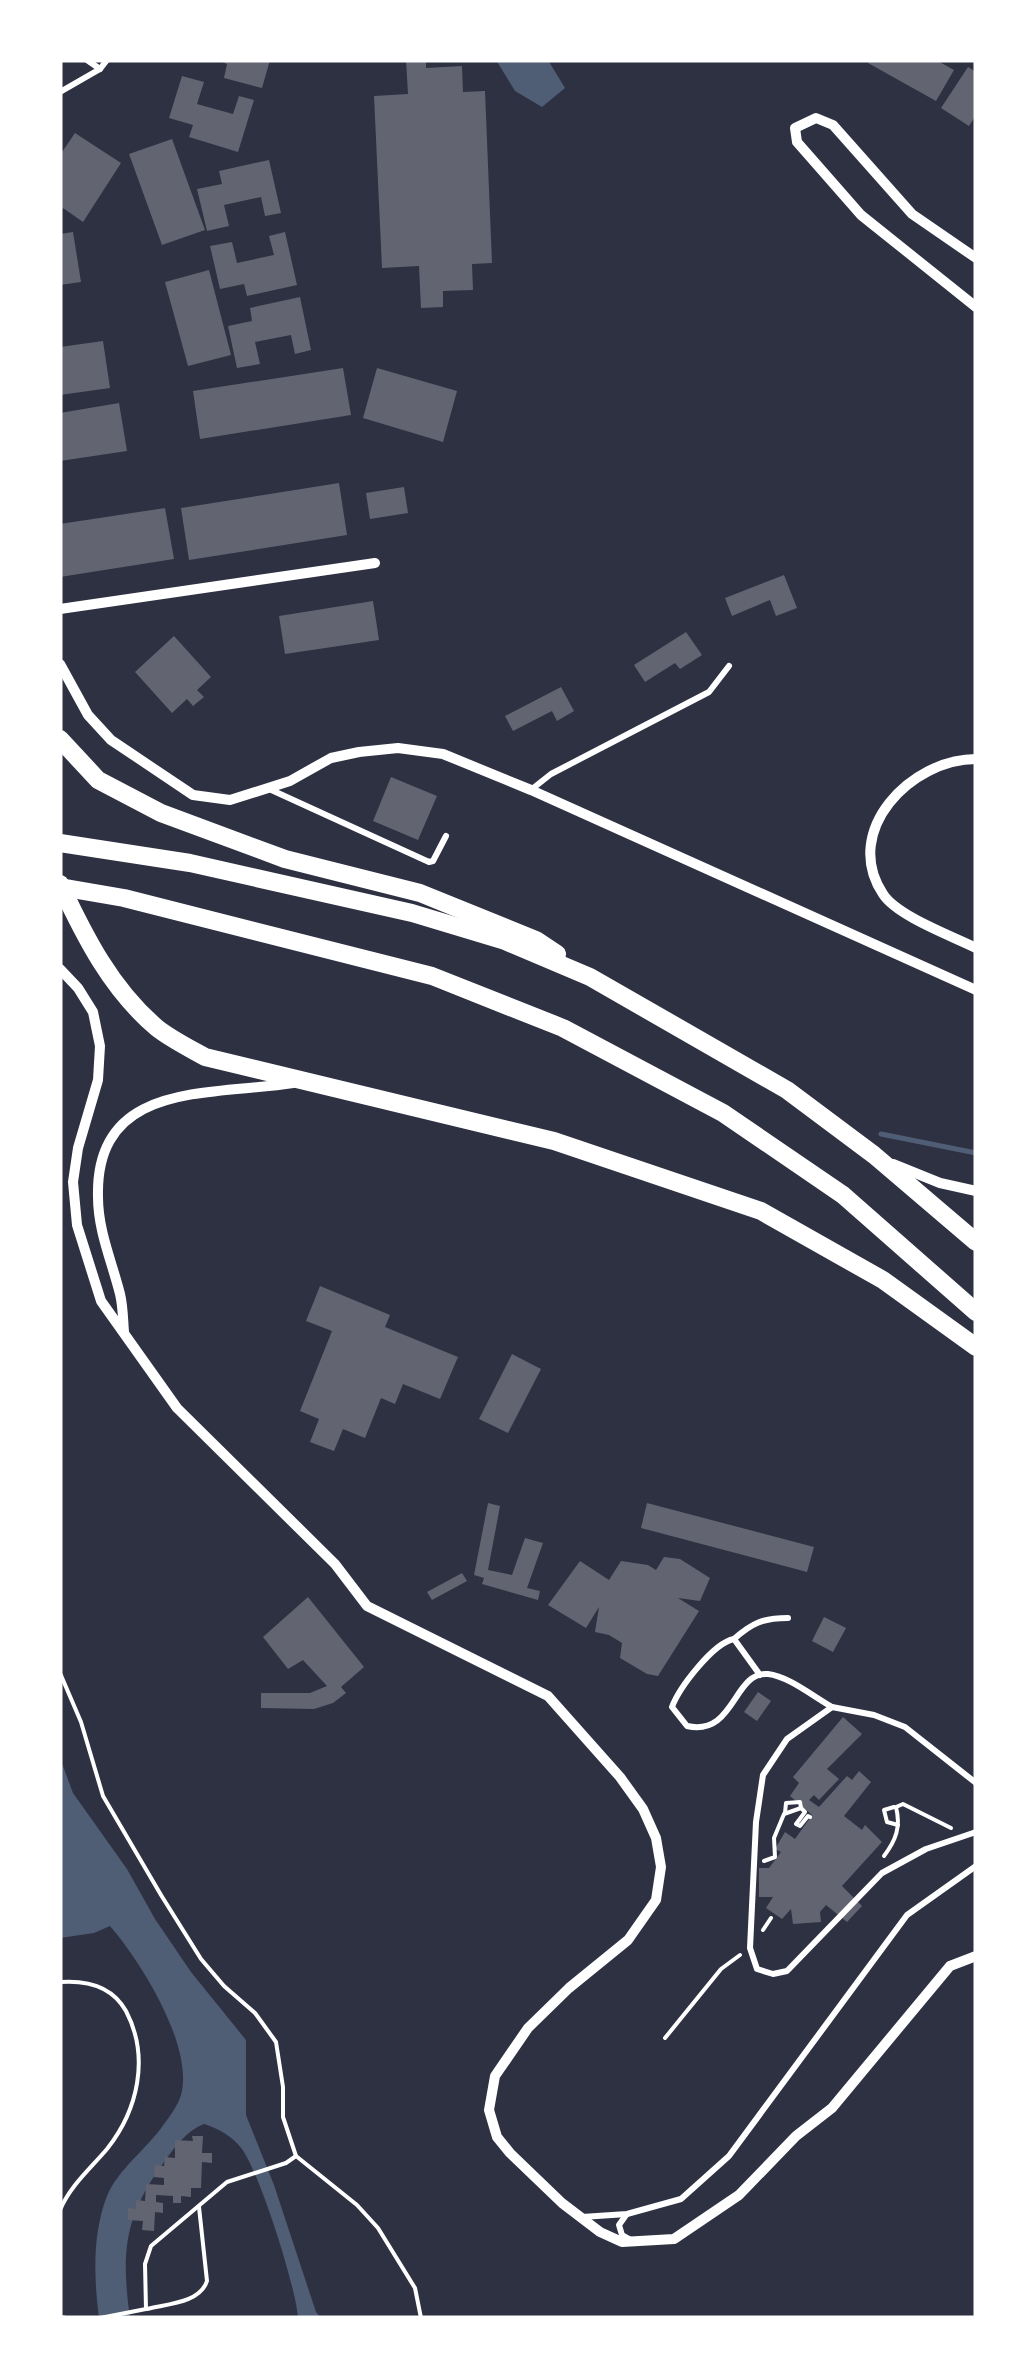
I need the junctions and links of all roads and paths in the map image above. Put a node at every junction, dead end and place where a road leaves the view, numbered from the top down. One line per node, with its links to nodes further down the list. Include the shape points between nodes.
1 (86, 60): 3 (lane)
2 (107, 60): 3 (lane)
3 (100, 69): 4 (lane)
4 (62, 88)
5 (976, 258): 6 (street, via 912,214 832,125 816,118 795,128 797,142 861,215)
6 (976, 308)
7 (375, 563): 8 (street)
8 (60, 609)
9 (60, 664): 13 (street, via 88,715 162,777 193,795 230,800)
10 (729, 666): 14 (lane, via 709,692)
11 (60, 740): 20 (main road, via 98,780 161,813 284,859 420,892 536,940)
12 (976, 758): 18 (street, via 946,762 896,791 870,842 872,874 885,898)
13 (266, 788): 14 (street, via 331,758 398,748 443,754); 15 (lane, via 429,862)
14 (531, 790): 21 (street)
15 (446, 836)
16 (60, 843): 20 (main road, via 412,912)
17 (60, 885): 22 (main road, via 87,942 158,1029 205,1057); 26 (main road, via 432,976 562,1028 724,1113 843,1195)
18 (976, 948)
19 (60, 969): 28 (street, via 92,1012 100,1046 72,1182 78,1226 102,1300)
20 (590, 977): 23 (main road, via 787,1090)
21 (976, 990)
22 (299, 1082): 27 (main road, via 554,1141 761,1212 883,1280); 28 (street, via 178,1098 120,1123 102,1155 98,1198)
23 (874, 1155): 24 (street); 25 (main road)
24 (976, 1190)
25 (976, 1242)
26 (976, 1312)
27 (942, 1322): 29 (main road); 30 (main road)
28 (124, 1333): 55 (street, via 176,1408 335,1564 368,1606 548,1696 643,1809 658,1852 656,1900 628,1940 528,2028 495,2076 489,2110 498,2137 527,2172)
29 (976, 1348)
30 (976, 1358)
31 (788, 1618): 32 (lane, via 766,1618)
32 (734, 1639): 34 (lane); 34 (lane, via 708,1656 672,1702 680,1720 710,1727)
33 (60, 1673): 51 (path, via 104,1796 152,1879 202,1959 276,2042 282,2117)
34 (760, 1675): 35 (lane, via 772,1674)
35 (832, 1707): 36 (lane, via 905,1727); 44 (lane, via 787,1739 763,1775)
36 (976, 1782)
37 (896, 1807): 41 (path); 41 (path, via 883,1816); 43 (path, via 910,1805)
38 (800, 1808): 39 (path); 39 (path, via 792,1800); 40 (path, via 805,1812 796,1824)
39 (784, 1814): 44 (path, via 775,1857)
40 (810, 1817)
41 (898, 1825): 46 (path, via 878,1866)
42 (976, 1832): 43 (lane)
43 (964, 1835): 46 (lane)
44 (754, 1860): 47 (lane)
45 (976, 1866): 54 (lane, via 907,1914 729,2156 681,2199)
46 (882, 1872): 47 (lane, via 787,1971 758,1969)
47 (750, 1948): 50 (path, via 721,1969)
48 (976, 1956): 56 (street, via 950,1966 832,2108 739,2195 674,2240)
49 (60, 1982): 53 (path, via 102,1986 123,2006 140,2059 126,2119)
50 (665, 2038)
51 (296, 2156): 52 (path, via 227,2182); 59 (path, via 378,2228 414,2288)
52 (198, 2207): 57 (path, via 151,2246 144,2264); 57 (path, via 204,2290)
53 (60, 2210)
54 (627, 2214): 55 (lane); 56 (lane, via 619,2225)
55 (580, 2217): 56 (street, via 600,2232)
56 (635, 2243)
57 (146, 2309): 58 (path)
58 (100, 2318)
59 (421, 2318)

